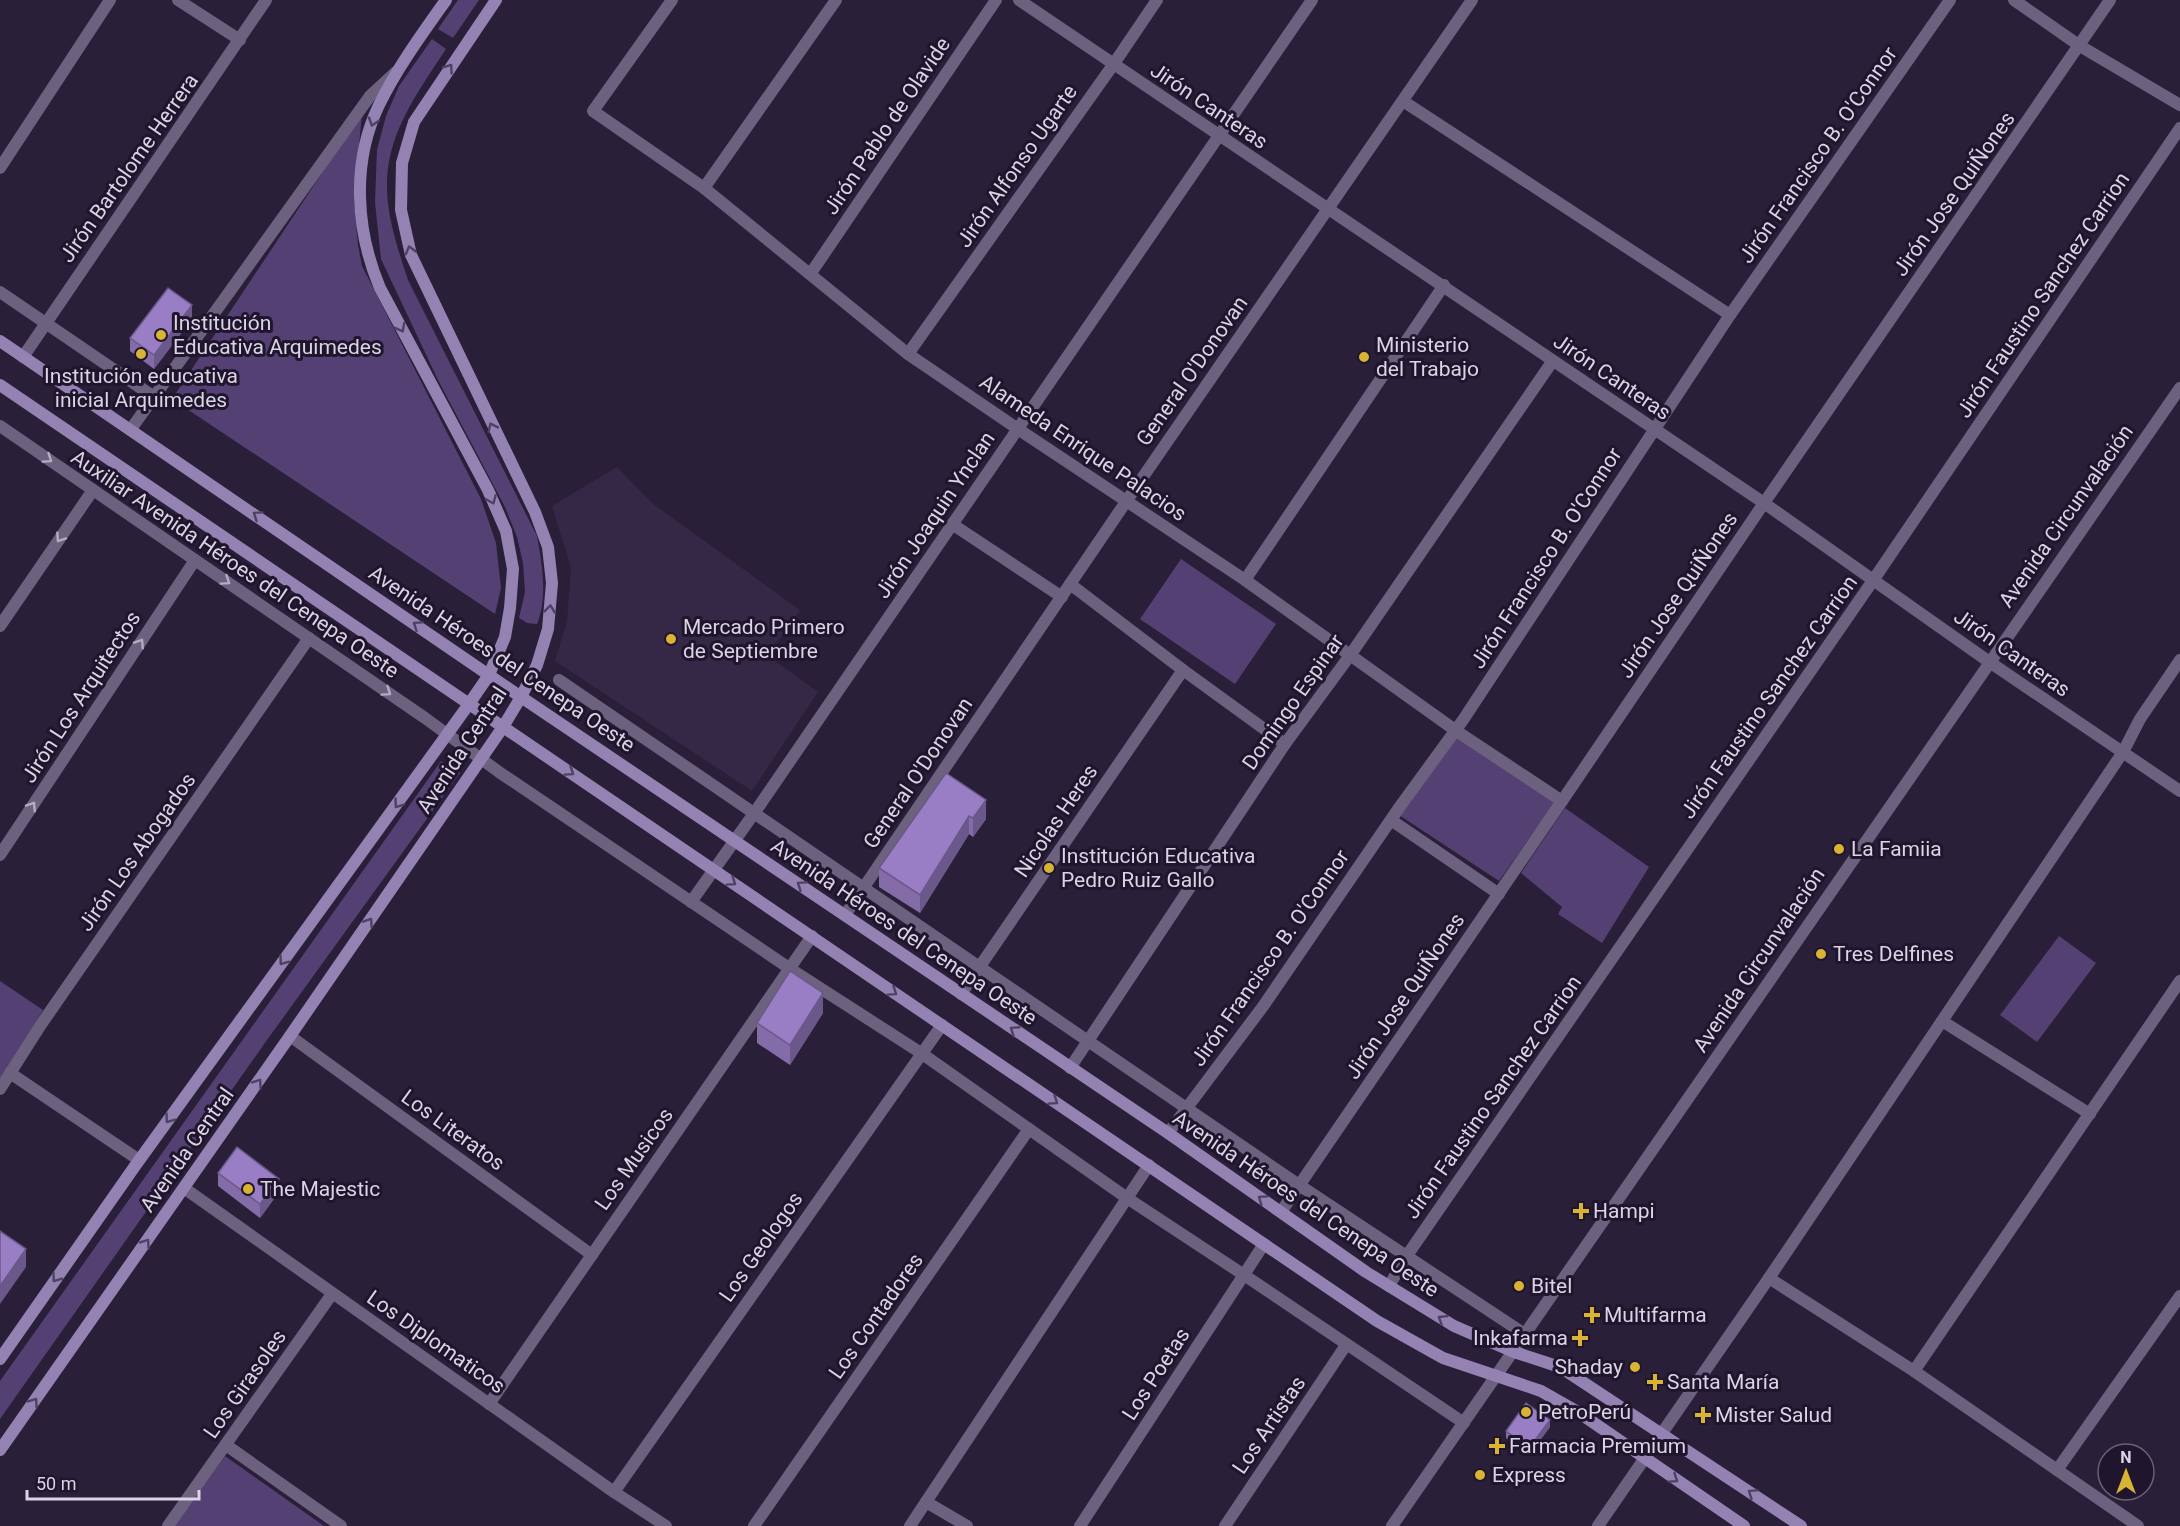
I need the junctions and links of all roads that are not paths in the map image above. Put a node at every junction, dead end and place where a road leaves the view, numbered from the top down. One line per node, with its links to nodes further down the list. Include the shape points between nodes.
1 (110, 0): 24 (street)
2 (178, 0): 16 (street)
3 (266, 0): 16 (street, Jirón Bartolome Herrera)
4 (446, 0): 19 (main road, Avenida Central)
5 (496, 0): 60 (main road, Avenida Central, one-way to 5, via 537,665 548,629 552,583 548,547 535,512 411,255 401,210 402,164 414,122)
6 (672, 0): 25 (street, Alameda Enrique Palacios, via 593,111)
7 (836, 0): 25 (street)
8 (996, 0): 27 (street, Jirón Pablo de Olavide)
9 (1019, 0): 18 (street, Jirón Canteras)
10 (1157, 0): 18 (street, Jirón Alfonso Ugarte)
11 (1312, 0): 23 (street, Jirón Joaquin Ynclan)
12 (1472, 0): 20 (street, General O'Donovan)
13 (1950, 0): 30 (street, Jirón Francisco B. O'Connor)
14 (2014, 0): 17 (street)
15 (2110, 0): 17 (street, Jirón Jose QuiÑones)
16 (240, 40): 31 (street, Jirón Bartolome Herrera)
17 (2080, 46): 21 (street); 45 (street, Jirón Jose QuiÑones)
18 (1113, 65): 23 (street, Jirón Canteras); 33 (street, Jirón Alfonso Ugarte)
19 (399, 69): 38 (street, via 370,96); 58 (main road, Avenida Central, one-way to 58, via 378,107 365,148 359,191 362,234 380,288 506,531 513,569 510,608 505,637)
20 (1403, 101): 26 (street, General O'Donovan); 30 (street)
21 (2180, 105)
22 (2180, 128): 49 (street, Jirón Faustino Sanchez Carrion)
23 (1220, 137): 26 (street, Jirón Canteras); 41 (street, Jirón Joaquin Ynclan)
24 (0, 168)
25 (704, 188): 27 (street, Alameda Enrique Palacios)
26 (1329, 209): 28 (street, Jirón Canteras); 44 (street, General O'Donovan)
27 (810, 273): 33 (street, Alameda Enrique Palacios)
28 (1444, 285): 35 (street, Jirón Canteras); 48 (street)
29 (0, 292): 31 (street)
30 (1730, 315): 42 (street, Jirón Francisco B. O'Connor)
31 (46, 323): 34 (street, Jirón Bartolome Herrera); 38 (street)
32 (0, 341): 34 (main road, Avenida Héroes del Cenepa Oeste)
33 (908, 354): 41 (street, Alameda Enrique Palacios)
34 (23, 357): 40 (main road, Avenida Héroes del Cenepa Oeste)
35 (1552, 362): 42 (street, Jirón Canteras); 54 (street, Domingo Espinar)
36 (0, 385): 61 (main road)
37 (2180, 388): 56 (street, Avenida Circunvalación)
38 (154, 397): 40 (street)
39 (0, 426): 43 (street, Auxiliar Avenida Héroes del Cenepa Oeste, one-way to 43)
40 (131, 429): 58 (main road, Avenida Héroes del Cenepa Oeste, one-way to 40)
41 (1018, 429): 44 (street, Alameda Enrique Palacios); 46 (street, Jirón Joaquin Ynclan)
42 (1655, 429): 45 (street, Jirón Canteras); 63 (street, Jirón Francisco B. O'Connor)
43 (93, 490): 47 (street, Auxiliar Avenida Héroes del Cenepa Oeste); 52 (street, one-way to 52)
44 (1126, 502): 48 (street, Alameda Enrique Palacios); 50 (street, General O'Donovan)
45 (1764, 503): 49 (street, Jirón Canteras); 69 (street, Jirón Jose QuiÑones)
46 (952, 524): 51 (street); 70 (street, Jirón Joaquin Ynclan)
47 (195, 560): 53 (street, Auxiliar Avenida Héroes del Cenepa Oeste, one-way to 53); 73 (street, Jirón Los Arquitectos, one-way to 47)
48 (1245, 579): 54 (street, Alameda Enrique Palacios)
49 (1874, 579): 56 (street, Jirón Canteras); 104 (street, Jirón Faustino Sanchez Carrion)
50 (1070, 584): 51 (street, General O'Donovan); 57 (street)
51 (1062, 597): 75 (street, General O'Donovan)
52 (0, 626)
53 (309, 638): 64 (street, Auxiliar Avenida Héroes del Cenepa Oeste, one-way to 64); 90 (street, Jirón Los Abogados)
54 (1351, 654): 63 (street, Alameda Enrique Palacios); 65 (street, Domingo Espinar)
55 (2180, 660): 66 (street)
56 (1988, 661): 66 (street, Jirón Canteras); 110 (street, Avenida Circunvalación)
57 (1183, 670): 65 (street); 80 (street, Nicolas Heres)
58 (489, 675): 60 (main road, Avenida Héroes del Cenepa Oeste); 61 (main road, Avenida Central)
59 (559, 680): 70 (street)
60 (521, 697): 62 (main road, Avenida Central); 72 (main road, Avenida Héroes del Cenepa Oeste)
61 (469, 704): 62 (main road); 64 (main road, Avenida Central)
62 (503, 727): 67 (main road, Avenida Central); 74 (main road, one-way to 74)
63 (1455, 729): 69 (street, Alameda Enrique Palacios); 71 (street, Jirón Francisco B. O'Connor)
64 (448, 733): 67 (street, Auxiliar Avenida Héroes del Cenepa Oeste); 96 (main road, Avenida Central, one-way to 96)
65 (1285, 744): 87 (street, Domingo Espinar)
66 (2123, 752): 68 (street, Jirón Canteras); 84 (street)
67 (481, 759): 77 (street, Auxiliar Avenida Héroes del Cenepa Oeste); 86 (main road, Avenida Central, one-way to 67)
68 (2180, 791)
69 (1563, 801): 76 (street, Jirón Jose QuiÑones)
70 (755, 812): 72 (street, Jirón Joaquin Ynclan); 75 (street)
71 (1391, 820): 76 (street); 92 (street, Jirón Francisco B. O'Connor, via 1264,1005)
72 (735, 841): 74 (street, Jirón Joaquin Ynclan); 78 (main road, Avenida Héroes del Cenepa Oeste, one-way to 72)
73 (0, 855)
74 (714, 869): 77 (street, Jirón Joaquin Ynclan); 79 (main road, one-way to 79)
75 (864, 888): 78 (street, General O'Donovan); 80 (street)
76 (1499, 894): 98 (street, Jirón Jose QuiÑones)
77 (691, 902): 81 (street, Auxiliar Avenida Héroes del Cenepa Oeste)
78 (845, 915): 83 (main road, Avenida Héroes del Cenepa Oeste)
79 (812, 936): 81 (street, Los Musicos); 85 (main road, one-way to 85)
80 (980, 966): 83 (street, Nicolas Heres); 87 (street)
81 (789, 968): 88 (street, Auxiliar Avenida Héroes del Cenepa Oeste); 103 (street, Los Musicos)
82 (2178, 989): 93 (street)
83 (961, 994): 89 (main road, Avenida Héroes del Cenepa Oeste, one-way to 83)
84 (1942, 1021): 93 (street); 106 (street)
85 (942, 1025): 88 (street, Los Geologos); 97 (main road, one-way to 97)
86 (290, 1036): 99 (main road, Avenida Central, one-way to 86); 103 (street, Los Literatos)
87 (1089, 1040): 89 (street, Domingo Espinar); 92 (street)
88 (921, 1053): 94 (street, Auxiliar Avenida Héroes del Cenepa Oeste); 123 (street, Los Geologos)
89 (1070, 1068): 95 (main road, Avenida Héroes del Cenepa Oeste)
90 (10, 1073): 91 (street, Jirón Los Abogados); 96 (street)
91 (0, 1089)
92 (1187, 1108): 95 (street, Jirón Francisco B. O'Connor); 98 (street)
93 (2090, 1114): 114 (street)
94 (1029, 1129): 100 (street, Auxiliar Avenida Héroes del Cenepa Oeste); 129 (street, Los Contadores)
95 (1168, 1133): 101 (main road, Avenida Héroes del Cenepa Oeste, one-way to 95)
96 (139, 1160): 113 (main road, Avenida Central, one-way to 113)
97 (1149, 1165): 100 (street); 102 (main road)
98 (1299, 1185): 101 (street, Jirón Jose QuiÑones); 104 (street)
99 (184, 1188): 108 (street, Los Diplomaticos); 120 (main road, Avenida Central, one-way to 99)
100 (1127, 1198): 105 (street, Auxiliar Avenida Héroes del Cenepa Oeste); 124 (street)
101 (1281, 1212): 107 (main road, Avenida Héroes del Cenepa Oeste)
102 (1264, 1244): 105 (street, Los Poetas); 115 (main road, via 1377,1321 1443,1358)
103 (592, 1255): 116 (street, Los Musicos)
104 (1406, 1257): 107 (street, Jirón Faustino Sanchez Carrion); 110 (street)
105 (1244, 1275): 111 (street, Auxiliar Avenida Héroes del Cenepa Oeste); 132 (street, Los Poetas)
106 (1769, 1278): 114 (street); 118 (street)
107 (1389, 1286): 112 (main road, Avenida Héroes del Cenepa Oeste, one-way to 107, via 1454,1326)
108 (332, 1294): 116 (street, Los Diplomaticos); 119 (street, Los Girasoles)
109 (2180, 1296): 122 (street)
110 (1526, 1335): 112 (street, Avenida Circunvalación)
111 (1346, 1345): 117 (street, Auxiliar Avenida Héroes del Cenepa Oeste); 133 (street, Los Artistas)
112 (1514, 1352): 115 (street, Avenida Circunvalación); 118 (main road, Avenida Héroes del Cenepa Oeste, via 1560,1367)
113 (0, 1359)
114 (1914, 1371): 122 (street)
115 (1497, 1377): 117 (street, Avenida Circunvalación); 121 (main road, via 1541,1391)
116 (489, 1404): 123 (street, Los Diplomaticos)
117 (1464, 1423): 134 (street, Avenida Circunvalación)
118 (1661, 1432): 121 (street); 137 (main road, Avenida Héroes del Cenepa Oeste, one-way to 118)
119 (226, 1445): 126 (street, Los Girasoles); 127 (street)
120 (0, 1450)
121 (1644, 1458): 135 (street); 136 (main road, one-way to 136)
122 (2057, 1470): 138 (street)
123 (614, 1492): 125 (street, Los Diplomaticos)
124 (926, 1502): 130 (street); 131 (street)
125 (648, 1521): 128 (street, Los Diplomaticos)
126 (168, 1526)
127 (341, 1526)
128 (666, 1526)
129 (754, 1526)
130 (910, 1526)
131 (967, 1526)
132 (1080, 1526)
133 (1225, 1526)
134 (1392, 1526)
135 (1598, 1526)
136 (1744, 1526)
137 (1801, 1526)
138 (2138, 1526)

